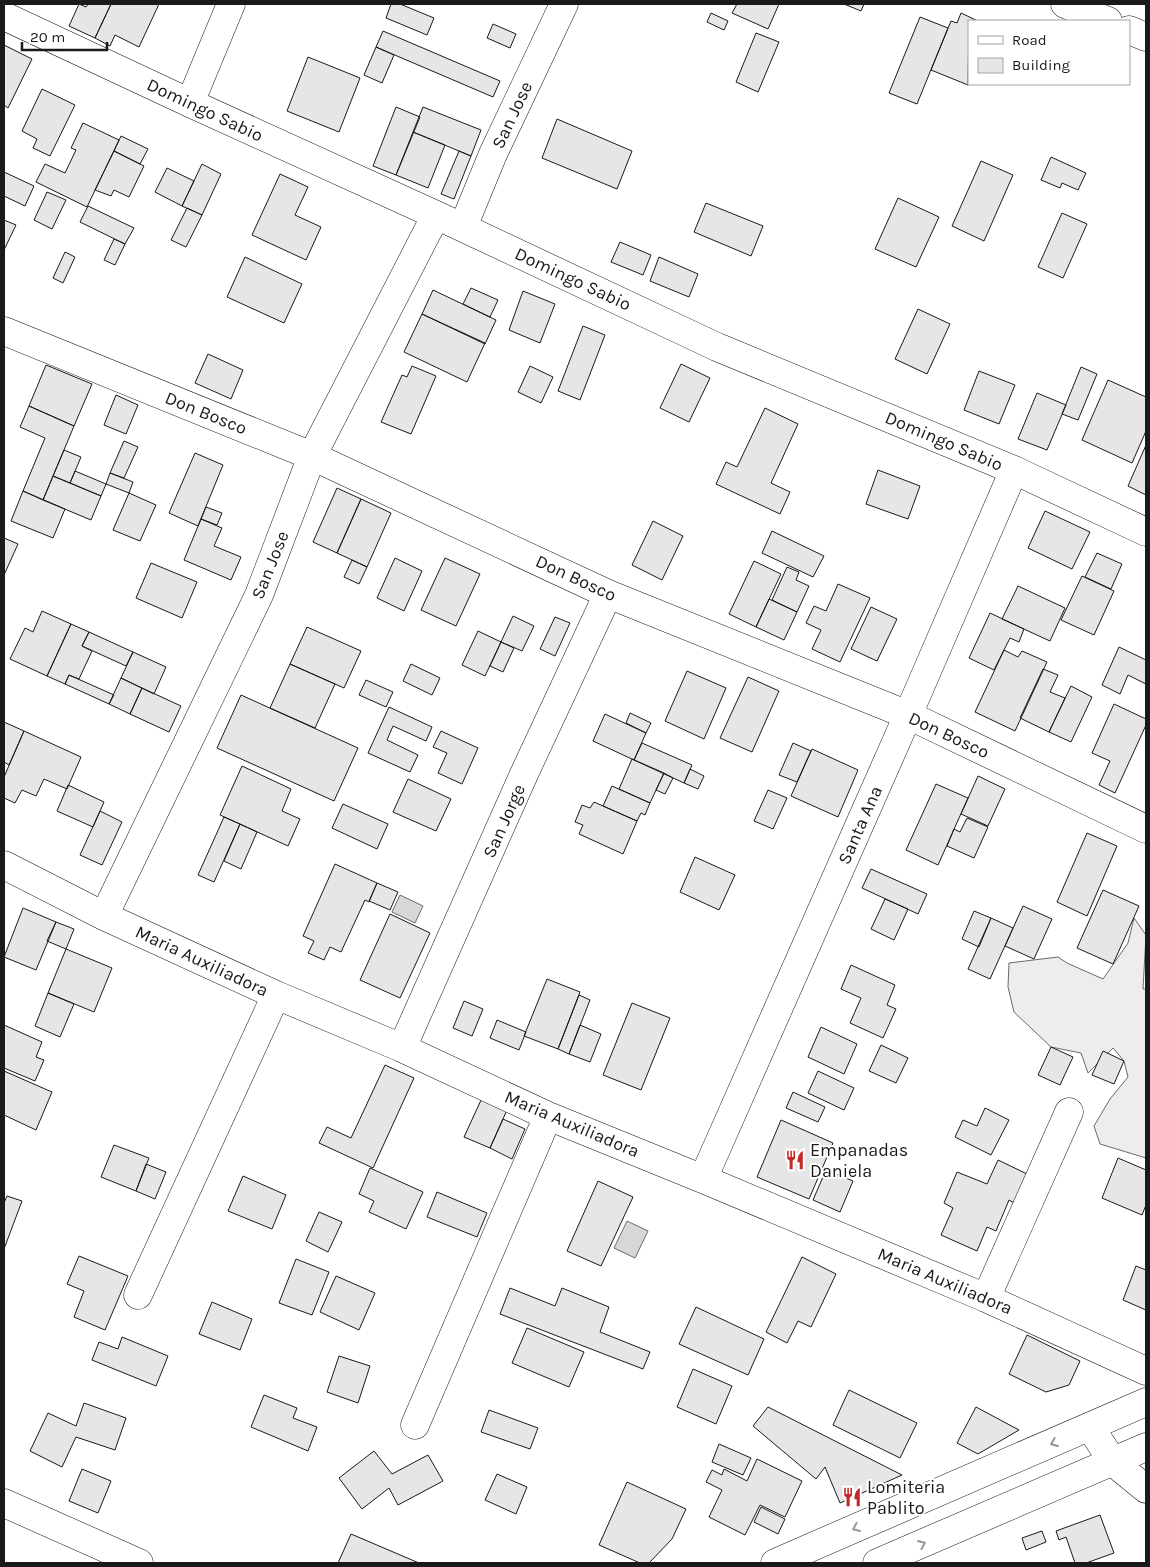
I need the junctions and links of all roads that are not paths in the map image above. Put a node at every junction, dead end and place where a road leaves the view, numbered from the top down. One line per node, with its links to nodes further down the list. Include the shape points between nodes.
1 (231, 4): 8 (main road)
2 (564, 4): 10 (main road, San Jose, via 493,154)
3 (1065, 4): 5 (main road)
4 (4, 16): 8 (main road, Domingo Sabio)
5 (1105, 20)
6 (1130, 30): 7 (main road)
7 (1146, 37)
8 (190, 103): 9 (main road, Domingo Sabio)
9 (436, 214): 10 (main road, Domingo Sabio); 12 (main road, San Jose)
10 (463, 227): 13 (main road, Domingo Sabio, via 717,347)
11 (5, 336): 12 (main road, Don Bosco)
12 (312, 456): 15 (main road, Don Bosco); 19 (main road, San Jose, via 259,595)
13 (1014, 470): 14 (main road, Domingo Sabio); 16 (main road, Santa Ana)
14 (1146, 532)
15 (608, 594): 16 (main road, Don Bosco); 21 (main road, San Jorge)
16 (908, 715): 17 (main road, Don Bosco); 24 (main road, Santa Ana)
17 (1146, 829)
18 (6, 872): 19 (main road, Maria Auxiliadora)
19 (104, 916): 20 (main road, Maria Auxiliadora)
20 (276, 996): 21 (main road, Maria Auxiliadora); 25 (main road)
21 (402, 1048): 23 (main road, Maria Auxiliadora)
22 (1069, 1112): 26 (main road)
23 (548, 1116): 24 (main road, Maria Auxiliadora); 29 (main road)
24 (703, 1179): 26 (main road, Maria Auxiliadora)
25 (138, 1295)
26 (986, 1298): 27 (main road, Maria Auxiliadora)
27 (1146, 1371)
28 (1146, 1402): 30 (main road)
29 (415, 1424)
30 (1090, 1427): 32 (main road); 36 (main road, one-way to 36)
31 (1146, 1447): 32 (main road)
32 (1113, 1462): 33 (main road); 37 (main road, one-way to 32)
33 (1146, 1489)
34 (4, 1503): 35 (main road)
35 (139, 1563)
36 (775, 1563)
37 (877, 1563)

